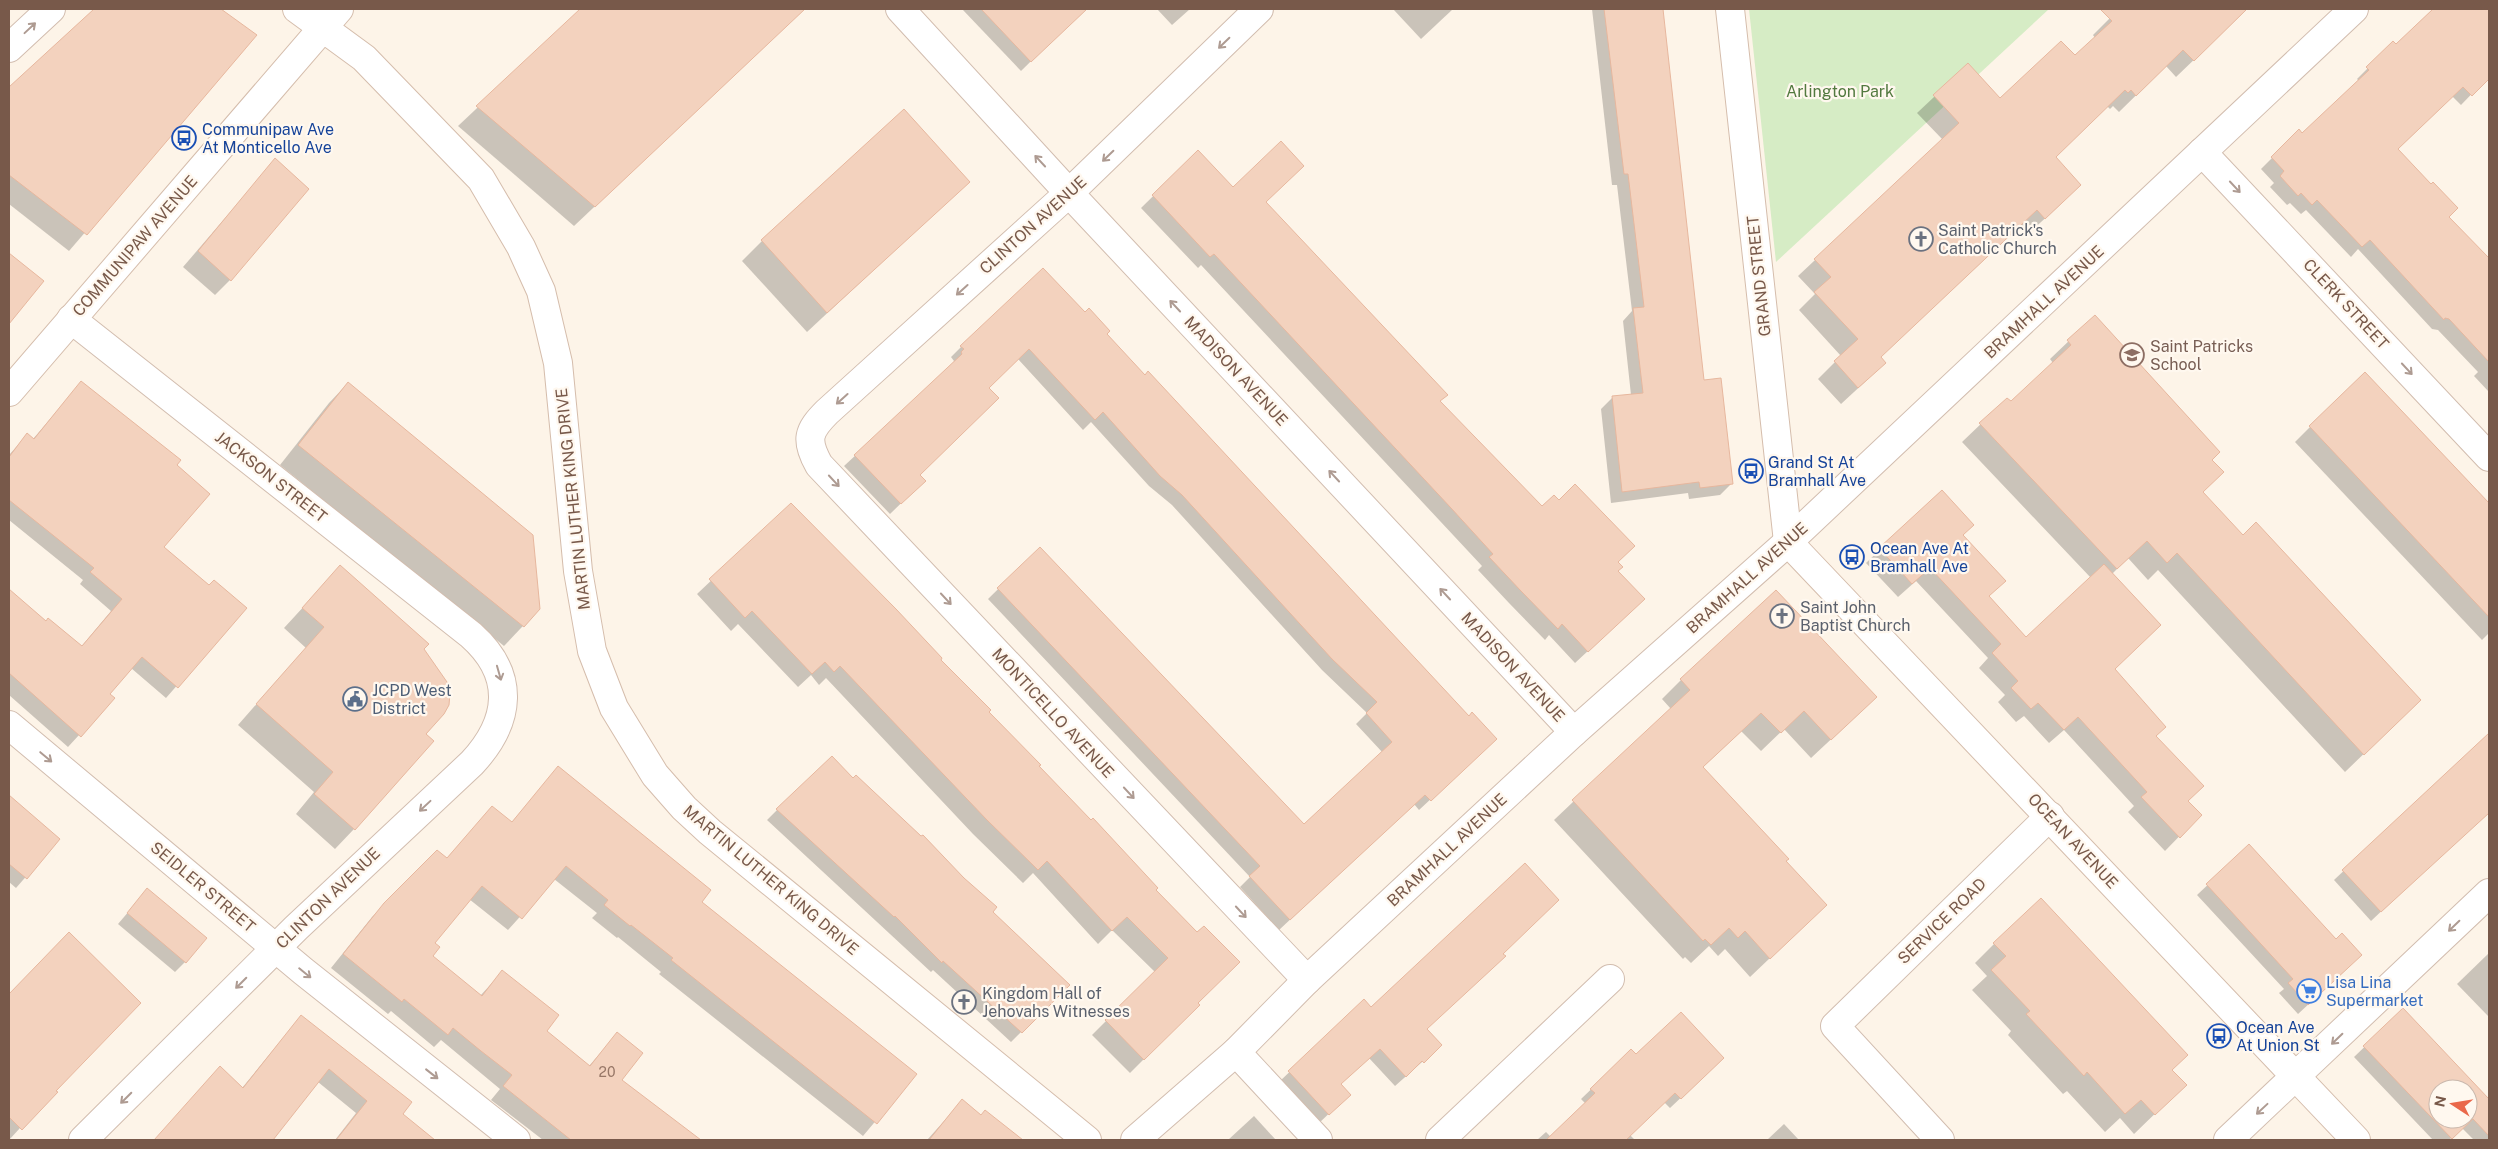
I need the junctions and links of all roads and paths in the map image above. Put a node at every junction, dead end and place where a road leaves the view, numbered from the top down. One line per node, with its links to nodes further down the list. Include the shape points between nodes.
1 (51, 9): 8 (street, one-way to 1)
2 (297, 9): 7 (street)
3 (900, 9): 10 (street, MADISON AVENUE, one-way to 3)
4 (1259, 9): 10 (street, CLINTON AVENUE, one-way to 10)
5 (1730, 9): 15 (street, GRAND STREET)
6 (2354, 9): 9 (street, BRAMHALL AVENUE)
7 (330, 18): 11 (street, COMMUNIPAW AVENUE); 28 (street, MARTIN LUTHER KING DRIVE, via 364,58 481,179 521,247 537,282 558,364 578,571 592,651 614,708 655,774 710,832)
8 (9, 48)
9 (2202, 152): 14 (street, CLERK STREET, one-way to 14); 15 (street, BRAMHALL AVENUE)
10 (1069, 193): 13 (street, CLINTON AVENUE, one-way to 13, via 822,417 813,426); 18 (street, MADISON AVENUE, one-way to 10)
11 (71, 319): 12 (street, COMMUNIPAW AVENUE); 16 (street, JACKSON STREET)
12 (9, 392)
13 (810, 440): 23 (street, MONTICELLO AVENUE, one-way to 23, via 819,465)
14 (2489, 457)
15 (1788, 542): 18 (street, BRAMHALL AVENUE); 19 (street, OCEAN AVENUE)
16 (471, 635): 21 (street, CLINTON AVENUE, one-way to 21, via 486,648 502,680 498,724 486,747)
17 (9, 725): 21 (street, SEIDLER STREET, one-way to 21)
18 (1574, 732): 23 (street, BRAMHALL AVENUE)
19 (2050, 816): 25 (street, OCEAN AVENUE); 32 (street, SERVICE ROAD, via 1835,1026)
20 (2489, 893): 25 (street, one-way to 25)
21 (276, 948): 26 (street, CLINTON AVENUE, one-way to 26); 27 (street, SEIDLER STREET, one-way to 27)
22 (1610, 979): 31 (street)
23 (1307, 980): 24 (street, BRAMHALL AVENUE)
24 (1236, 1052): 29 (street, BRAMHALL AVENUE); 30 (street)
25 (2296, 1077): 33 (street, one-way to 33); 34 (street, OCEAN AVENUE)
26 (83, 1140)
27 (516, 1140)
28 (1087, 1140)
29 (1135, 1140)
30 (1318, 1140)
31 (1440, 1140)
32 (1940, 1140)
33 (2228, 1140)
34 (2356, 1140)

